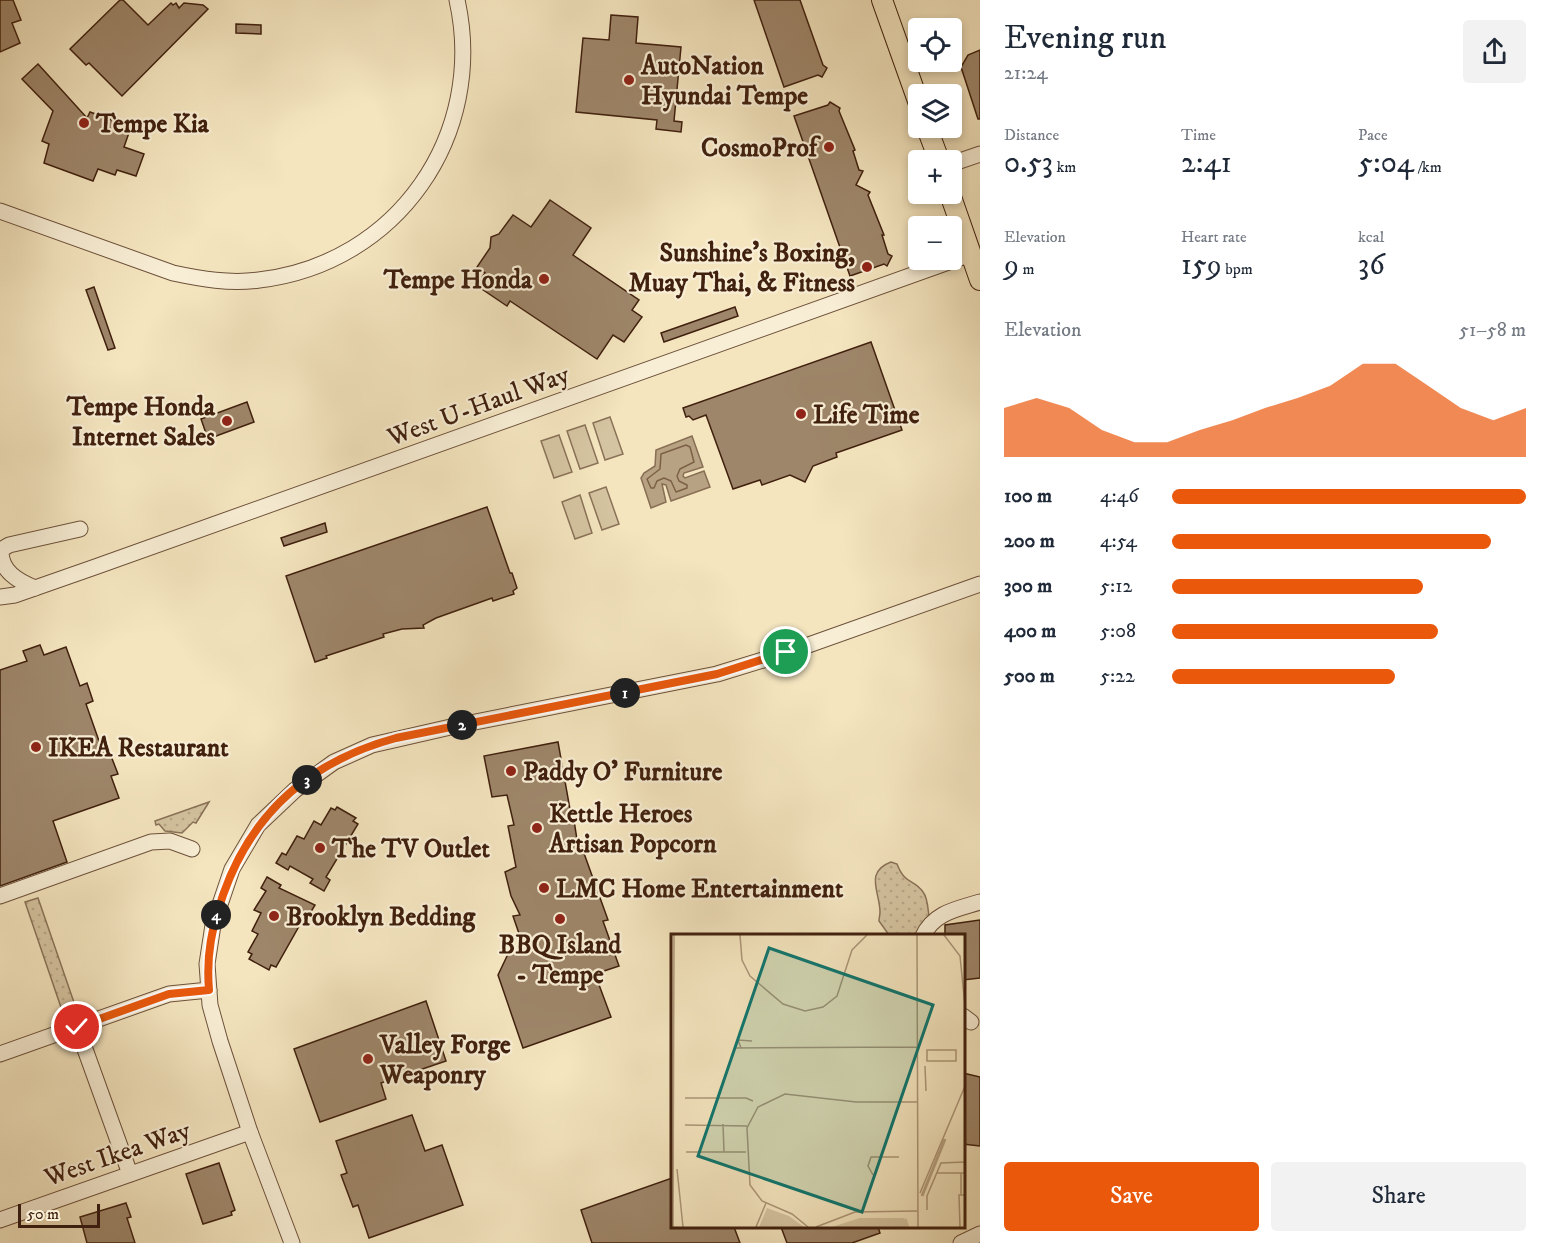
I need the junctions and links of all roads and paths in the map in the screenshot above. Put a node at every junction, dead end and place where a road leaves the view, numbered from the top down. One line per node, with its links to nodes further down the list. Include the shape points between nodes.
1 (457, 0): 7 (street, via 464,64 449,133 420,187 394,218 349,251 289,274 259,280 194,277)
2 (882, 0): 3 (main road)
3 (912, 84)
4 (980, 154): 5 (street)
5 (962, 160)
6 (954, 204): 8 (main road)
7 (0, 212)
8 (971, 254): 9 (main road); 12 (street, West U-Haul Way)
9 (980, 280)
10 (80, 529): 12 (street, via 1,550 10,573)
11 (980, 584): 18 (street, via 728,671 396,738 352,752 295,789 258,825 232,869 213,925 207,964)
12 (35, 588): 13 (street, West U-Haul Way)
13 (0, 597)
14 (192, 849): 15 (street, via 170,842 152,842)
15 (0, 896)
16 (980, 902): 17 (street, via 934,919)
17 (924, 934)
18 (209, 990): 19 (street, via 169,994); 21 (street, via 219,1041)
19 (77, 1027): 20 (street); 22 (street)
20 (0, 1054)
21 (250, 1132): 22 (street, West Ikea Way); 25 (street)
22 (130, 1174): 23 (street, West Ikea Way)
23 (0, 1220)
24 (980, 1234): 26 (street)
25 (292, 1243)
26 (961, 1243)

